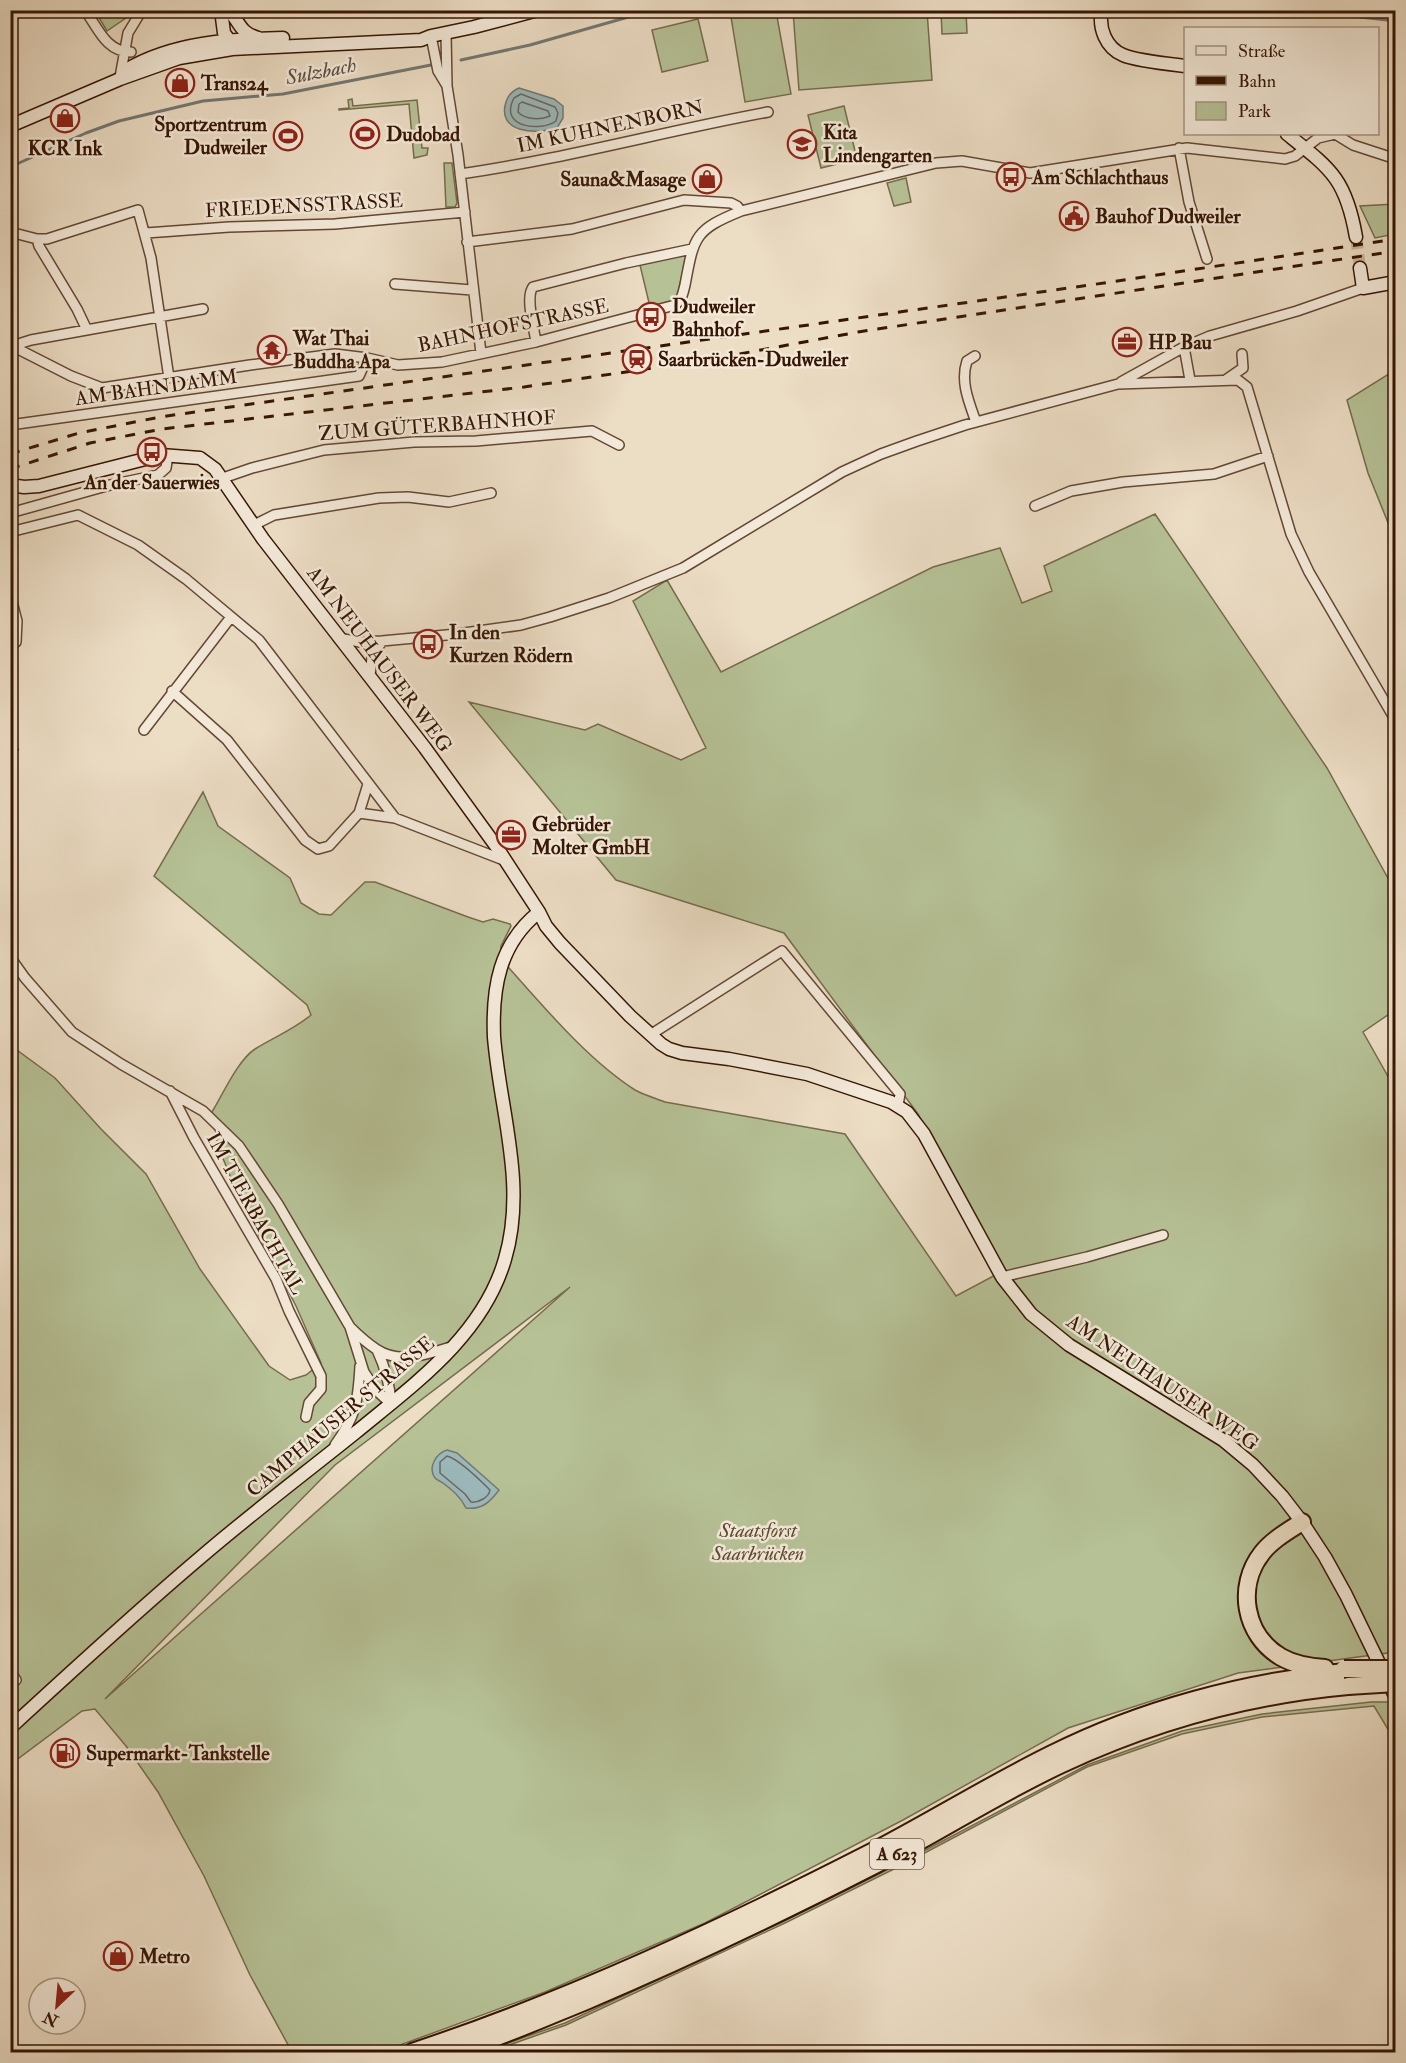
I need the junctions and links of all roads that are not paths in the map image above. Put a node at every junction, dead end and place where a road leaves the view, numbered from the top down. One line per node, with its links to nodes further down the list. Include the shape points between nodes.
1 (85, 10): 15 (street, via 112,48)
2 (142, 10): 15 (street, via 130,29)
3 (221, 10): 8 (street)
4 (229, 10): 7 (street)
5 (538, 10): 9 (street)
6 (1102, 10): 17 (street, via 1102,32 1110,46 1123,55)
7 (237, 23): 11 (street, via 248,35); 12 (street)
8 (222, 27): 12 (street); 13 (street)
9 (446, 33): 10 (street); 19 (street)
10 (425, 34): 11 (street); 14 (street, via 421,40); 19 (street)
11 (260, 39): 12 (street)
12 (229, 41): 13 (street); 14 (street)
13 (212, 48): 14 (street); 16 (street)
14 (240, 48)
15 (127, 52): 16 (street); 18 (street)
16 (152, 62): 18 (street)
17 (1184, 66)
18 (120, 76): 21 (street, via 104,87)
19 (447, 86): 28 (street)
20 (768, 112): 28 (street, IM KUHNENBORN)
21 (10, 126)
22 (1288, 135): 26 (street)
23 (1331, 135): 26 (street, via 1318,138)
24 (1336, 135): 27 (street, via 1353,146)
25 (1179, 148): 26 (street, via 1278,159 1296,156); 29 (street, via 1030,173 962,161 927,164); 37 (street, via 1189,202)
26 (1305, 148): 33 (street, via 1324,163 1339,183 1350,206)
27 (1395, 159)
28 (460, 174): 30 (street)
29 (741, 211): 35 (street, via 731,203 684,200 572,229); 36 (street, via 706,228)
30 (465, 212): 32 (street, FRIEDENSSTRASSE, via 335,224); 35 (street)
31 (10, 232): 34 (street)
32 (146, 233): 34 (street, via 138,210); 44 (street)
33 (1356, 237)
34 (37, 239): 45 (street)
35 (467, 242): 42 (street)
36 (692, 249): 46 (street, BAHNHOFSTRASSE, via 683,294 675,305); 46 (street, via 533,287 529,298)
37 (1207, 259)
38 (1360, 268): 41 (street)
39 (1395, 282): 41 (street)
40 (395, 284): 42 (street)
41 (1363, 288): 48 (street)
42 (472, 290): 49 (street)
43 (203, 309): 44 (street)
44 (161, 316): 45 (street); 53 (street)
45 (87, 330): 47 (street)
46 (536, 342): 49 (street, BAHNHOFSTRASSE)
47 (11, 345): 53 (street, BAHNHOFSTRASSE, via 102,388)
48 (1184, 347): 55 (street); 56 (street)
49 (480, 353): 52 (street, BAHNHOFSTRASSE, via 416,365)
50 (1242, 354): 54 (street, via 1242,368)
51 (975, 356): 57 (street, via 967,361 964,381)
52 (367, 358): 53 (street, BAHNHOFSTRASSE, via 335,354); 58 (street, AM BAHNDAMM, via 359,376)
53 (169, 378)
54 (1227, 379): 55 (street); 61 (street, via 1238,380 1247,387)
55 (1190, 381): 56 (street)
56 (1118, 384): 57 (street)
57 (976, 422): 72 (street, via 842,472 683,568 652,582 521,625)
58 (10, 425)
59 (619, 445): 62 (street, ZUM GÜTERBAHNHOF, via 592,431 414,442 324,450)
60 (168, 455): 62 (street, AM NEUHAUSER WEG, via 200,458); 63 (street, AM NEUHAUSER WEG, via 39,486); 66 (street, via 166,468 158,475)
61 (1268, 456): 65 (street, via 1214,474 1071,491); 76 (street, via 1291,534)
62 (223, 478): 67 (street, AM NEUHAUSER WEG)
63 (10, 485)
64 (491, 494): 67 (street, via 449,502 379,498 274,515)
65 (1035, 506)
66 (10, 513)
67 (254, 525): 71 (street, AM NEUHAUSER WEG)
68 (10, 532): 70 (street, via 78,515 138,545)
69 (10, 594): 73 (street, via 17,621)
70 (231, 617): 75 (street); 78 (street, via 259,639)
71 (339, 638): 72 (street); 74 (street, AM NEUHAUSER WEG)
72 (382, 641): 74 (street, via 372,657)
73 (16, 642)
74 (370, 676): 81 (street, AM NEUHAUSER WEG)
75 (172, 692): 77 (street); 79 (street, via 227,740 305,840 318,849 329,846)
76 (1395, 721)
77 (144, 730)
78 (368, 784): 79 (street); 80 (street)
79 (359, 813): 80 (street)
80 (395, 818): 81 (street)
81 (506, 861): 82 (street, AM NEUHAUSER WEG)
82 (539, 912): 84 (street, AM NEUHAUSER WEG, via 560,943); 90 (street, CAMPHAUSER STRASSE, via 520,929 508,949 494,1002 495,1054 514,1180 509,1244 492,1292)
83 (10, 957): 85 (street, IM TIERBACHTAL, via 72,1032)
84 (650, 1035): 86 (street, AM NEUHAUSER WEG, via 682,1053 807,1074); 86 (street, AM NEUHAUSER WEG, via 782,951 900,1094)
85 (170, 1091): 89 (street, IM TIERBACHTAL, via 203,1112 239,1146 278,1203); 94 (street, IM TIERBACHTAL, via 276,1279 321,1377 321,1389 309,1403)
86 (898, 1105): 88 (street, AM NEUHAUSER WEG, via 924,1134)
87 (1163, 1235): 88 (street)
88 (1002, 1276): 96 (street, AM NEUHAUSER WEG, via 1032,1314 1069,1345 1231,1446 1269,1481)
89 (350, 1327): 91 (street, IM TIERBACHTAL); 92 (street, IM TIERBACHTAL)
90 (453, 1347): 91 (street, IM TIERBACHTAL, via 407,1358); 93 (street, CAMPHAUSER STRASSE)
91 (376, 1350): 93 (street, IM TIERBACHTAL, via 386,1372)
92 (360, 1361): 93 (street, IM TIERBACHTAL, via 376,1390); 95 (street, IM TIERBACHTAL, via 358,1402 347,1428)
93 (391, 1404): 95 (street, CAMPHAUSER STRASSE)
94 (306, 1417)
95 (329, 1454): 101 (street, CAMPHAUSER STRASSE, via 201,1557)
96 (1302, 1522): 98 (highway, via 1262,1553 1249,1576 1246,1606 1258,1635 1278,1656); 100 (street, AM NEUHAUSER WEG, via 1346,1595)
97 (1395, 1669): 98 (highway, bridge)
98 (1345, 1676): 99 (highway, A 623, bridge); 102 (highway, A 623, via 1283,1681 1224,1693 1180,1704 1097,1735 1053,1754 868,1854 724,1925 542,2004); 103 (highway, A 623, via 1293,1693 1185,1717 1103,1746 1059,1765 874,1866 740,1933)
99 (1395, 1683)
100 (1395, 1698)
101 (10, 1728)
102 (412, 2052)
103 (454, 2052)

